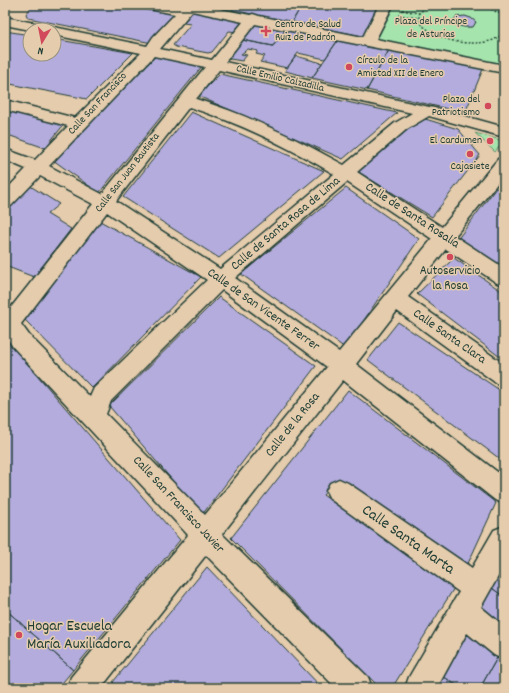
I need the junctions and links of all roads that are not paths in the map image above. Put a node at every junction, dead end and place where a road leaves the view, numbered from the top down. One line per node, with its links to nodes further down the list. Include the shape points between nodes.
1 (148, 5): 3 (street)
2 (386, 5): 8 (street)
3 (189, 8): 4 (street); 9 (street, Calle San Francisco, via 158,40)
4 (253, 18): 8 (street); 10 (street, Calle San Juan Bautista)
5 (5, 22): 6 (street)
6 (22, 25)
7 (62, 33): 9 (street, Calle Emilio Calzadilla)
8 (368, 41): 11 (street)
9 (151, 51): 10 (street, Calle Emilio Calzadilla); 15 (street, Calle San Francisco)
10 (216, 64): 12 (street, Calle San Juan Bautista); 14 (street, Calle Emilio Calzadilla)
11 (504, 69)
12 (186, 101): 20 (street, Calle de Santa Rosalía, via 221,112 285,140); 23 (street, Calle San Juan Bautista)
13 (5, 105): 15 (street)
14 (425, 112): 16 (street, Calle Emilio Calzadilla); 20 (street, Calle de Santa Rosa de Lima, via 401,126)
15 (79, 124): 19 (street, Calle San Francisco)
16 (504, 132)
17 (5, 154): 19 (street, Calle de San Vicente Ferrer)
18 (504, 163): 24 (street, Calle de la Rosa)
19 (38, 168): 21 (street, Calle San Francisco); 23 (street, Calle de San Vicente Ferrer)
20 (346, 173): 24 (street, Calle de Santa Rosalía); 26 (street, Calle de Santa Rosa de Lima)
21 (11, 186): 22 (street, Calle San Francisco)
22 (5, 202)
23 (105, 202): 26 (street, Calle de San Vicente Ferrer); 28 (street, Calle San Juan Bautista)
24 (444, 237): 25 (street, Calle de Santa Rosalía); 27 (street, Calle de la Rosa)
25 (504, 278)
26 (220, 279): 29 (street, Calle de San Vicente Ferrer); 31 (street, Calle de Santa Rosa de Lima, via 102,395)
27 (395, 299): 29 (street, Calle de la Rosa); 30 (street, Calle Santa Clara)
28 (6, 324): 31 (street, Calle San Francisco Javier)
29 (341, 365): 33 (street, Calle de San Vicente Ferrer); 34 (street, Calle de la Rosa)
30 (504, 376)
31 (92, 416): 34 (street, Calle San Francisco Javier)
32 (339, 491): 36 (street, Calle Santa Marta)
33 (504, 492)
34 (205, 535): 38 (street, Calle de la Rosa); 39 (street, Calle San Francisco Javier)
35 (504, 539): 36 (street)
36 (470, 600): 37 (street, Calle Santa Marta); 40 (street)
37 (504, 645)
38 (82, 688)
39 (357, 688)
40 (420, 688)

